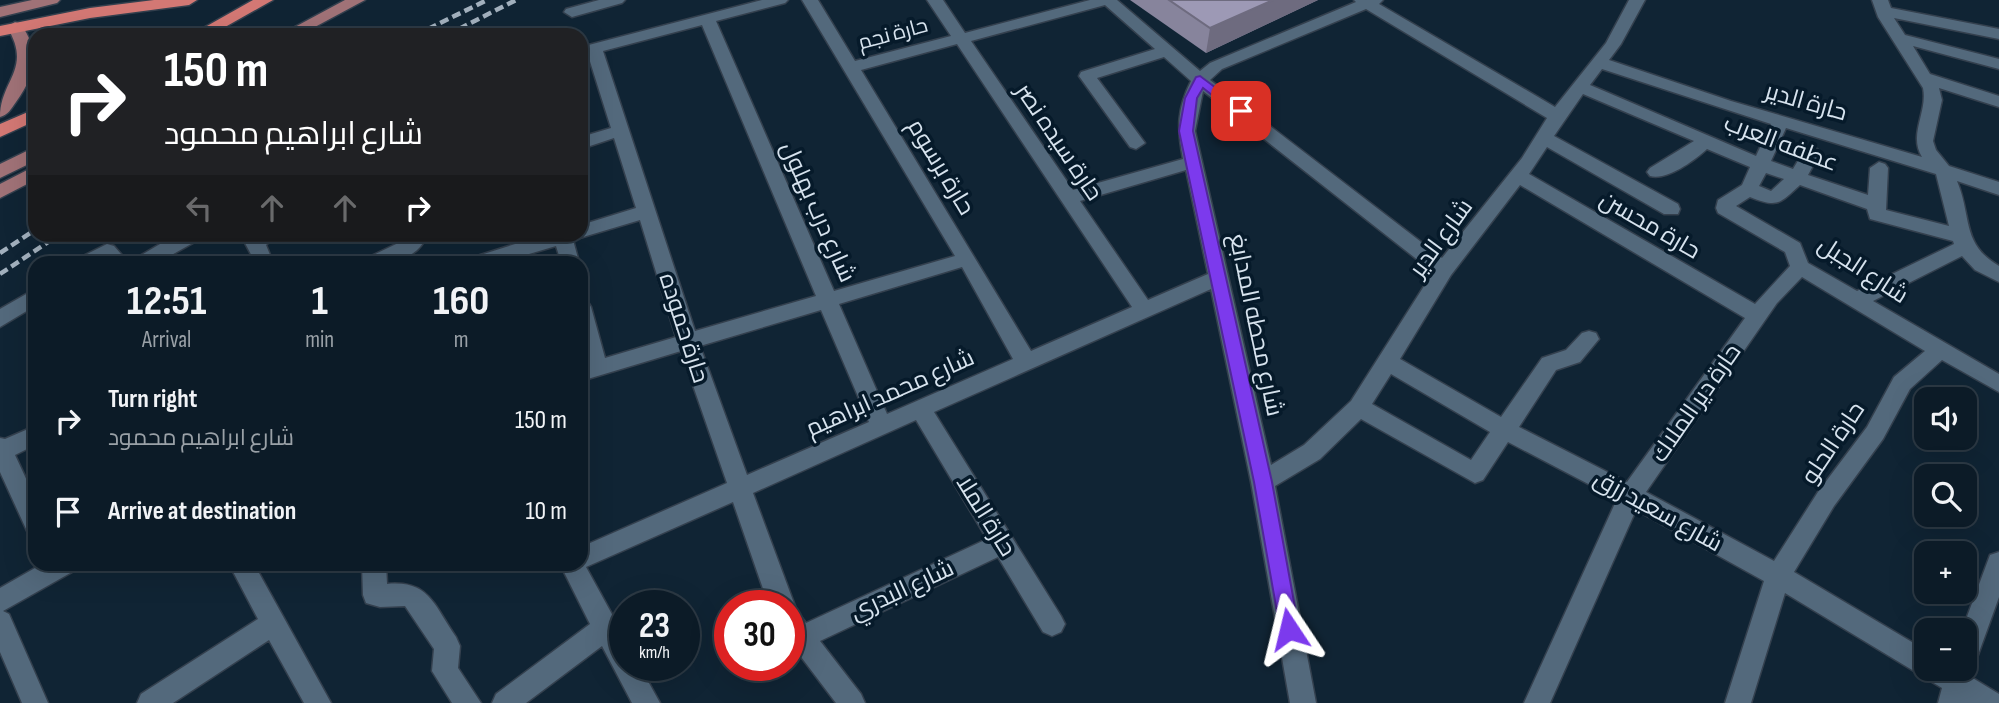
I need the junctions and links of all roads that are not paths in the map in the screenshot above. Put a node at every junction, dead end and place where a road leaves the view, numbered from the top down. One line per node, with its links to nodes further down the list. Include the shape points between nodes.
1 (52, 0): 13 (main road)
2 (189, 0): 18 (highway, via 90,13)
3 (265, 0): 16 (highway)
4 (357, 0): 17 (main road)
5 (617, 0): 14 (street)
6 (780, 0): 15 (street)
7 (810, 0): 27 (street, حارة برسوم)
8 (935, 0): 21 (street, حارة سيده نصر)
9 (1108, 0): 21 (street, حارة نجم); 23 (street)
10 (1637, 0): 25 (street, شارع الدير)
11 (1368, 1): 29 (street, via 1216,66); 33 (street)
12 (1881, 5): 19 (street); 20 (street)
13 (0, 12)
14 (572, 12)
15 (707, 19): 22 (street); 73 (street, شارع درب بهلول)
16 (212, 28)
17 (302, 28)
18 (5, 31): 32 (main road, via 26,46 26,69)
19 (1999, 34)
20 (1899, 37): 26 (street); 28 (street)
21 (959, 38): 27 (street, حارة نجم); 56 (street, حارة سيده نصر)
22 (588, 49)
23 (1168, 50): 29 (street); 41 (street, via 1087,76)
24 (588, 51): 36 (street, حارة حموده)
25 (1599, 62): 30 (street, شارع الدير); 35 (street, حارة الدير)
26 (1999, 64)
27 (852, 67): 68 (street, حارة برسوم)
28 (1926, 78): 31 (street); 48 (street, via 1934,100 1925,147)
29 (1200, 80): 44 (street, شارع محطه المدابغ, via 1191,98 1186,131); 70 (street)
30 (1580, 87): 33 (street, شارع الدير); 39 (street, عطفه العرب)
31 (1999, 102)
32 (0, 113)
33 (1557, 116): 38 (street, شارع الدير)
34 (28, 117): 37 (highway)
35 (1781, 121): 45 (street, شارع الجبل); 48 (street, حارة الدير)
36 (622, 130): 40 (street); 59 (street, حارة حموده)
37 (0, 131)
38 (1544, 138): 51 (street, شارع الدير); 58 (street)
39 (1706, 140): 45 (street, عطفه العرب); 50 (street)
40 (588, 141)
41 (1136, 143)
42 (1811, 153): 52 (street)
43 (28, 162): 49 (main road)
44 (1193, 162): 56 (street); 72 (street, شارع محطه المدابغ)
45 (1760, 164): 52 (street, عطفه العرب); 53 (street, شارع الجبل)
46 (28, 166): 55 (main road)
47 (1879, 168): 57 (street)
48 (1942, 168): 54 (street, حارة الدير); 61 (street)
49 (0, 172)
50 (1656, 172)
51 (1518, 176): 70 (street, شارع الدير); 77 (street, حارة محسن)
52 (1798, 177): 53 (street, via 1771,200); 57 (street, عطفه العرب)
53 (1749, 189): 69 (street, شارع الجبل, via 1723,205 1793,248)
54 (1999, 189)
55 (0, 192)
56 (1068, 198): 76 (street, حارة سيده نصر)
57 (1876, 205): 61 (street, عطفه العرب, via 1877,214)
58 (1671, 209)
59 (647, 211): 60 (street); 80 (street, حارة حموده)
60 (588, 229)
61 (1963, 241): 71 (street, via 1973,260); 74 (street)
62 (179, 242): 65 (street)
63 (406, 242): 66 (street)
64 (546, 242): 67 (street)
65 (155, 256)
66 (385, 256)
67 (500, 256)
68 (967, 259): 73 (street); 82 (street, حارة برسوم)
69 (1800, 267): 74 (street, شارع الجبل); 77 (street, حارة دير الملاك)
70 (1444, 270): 83 (street, شارع الدير)
71 (1999, 275)
72 (1220, 277): 76 (street, شارع محمد ابراهيم); 92 (street, شارع محطه المدابغ)
73 (830, 300): 80 (street); 88 (street, شارع درب بهلول)
74 (1857, 300): 81 (street, شارع الجبل)
75 (28, 301): 78 (street)
76 (1144, 310): 82 (street, شارع محمد ابراهيم)
77 (1758, 316): 94 (street, حارة دير الملاك)
78 (0, 319)
79 (1589, 339): 89 (street, via 1573,356 1549,364)
80 (688, 341): 84 (street); 93 (street, حارة حموده)
81 (1941, 349): 85 (street, شارع الجبل); 103 (street, حارة الحلو, via 1902,383 1875,433)
82 (1026, 362): 87 (street, شارع محمد ابراهيم)
83 (1387, 362): 86 (street, شارع الدير); 89 (street, شارع سعيد رزق)
84 (589, 371)
85 (1999, 384)
86 (1359, 407): 89 (street, via 1472,473 1480,470); 92 (street, شارع الدير, via 1312,452)
87 (920, 408): 88 (street, شارع محمد ابراهيم); 96 (street, حارة الملا)
88 (881, 425): 93 (street, شارع محمد ابراهيم)
89 (1505, 430): 94 (street, شارع سعيد رزق)
90 (28, 438): 91 (street)
91 (1, 450): 95 (street)
92 (1263, 482): 124 (street, شارع محطه المدابغ)
93 (738, 489): 97 (street, شارع محمد ابراهيم); 104 (street, حارة حموده)
94 (1631, 495): 103 (street, شارع سعيد رزق); 125 (street, حارة دير الملاك)
95 (28, 509)
96 (1003, 543): 109 (street, حارة الملا); 110 (street, شارع البدري)
97 (588, 555)
98 (1999, 563): 108 (street)
99 (48, 571): 105 (street)
100 (245, 571): 107 (street)
101 (374, 571): 120 (street, via 375,595 413,596 447,646 445,671)
102 (576, 571): 111 (street)
103 (1777, 576): 114 (street, شارع سعيد رزق); 126 (street, حارة الحلو)
104 (776, 590)
105 (0, 601)
106 (0, 622): 117 (street)
107 (274, 623): 118 (street); 119 (street)
108 (1977, 623)
109 (1052, 624)
110 (805, 625)
111 (605, 628): 112 (street); 121 (street)
112 (609, 635)
113 (805, 641): 123 (street)
114 (1914, 657)
115 (634, 681): 122 (street)
116 (1952, 681): 127 (street)
117 (35, 703)
118 (150, 703)
119 (318, 703)
120 (468, 703)
121 (505, 703)
122 (647, 703)
123 (852, 703)
124 (1303, 703)
125 (1536, 703)
126 (1738, 703)
127 (1990, 703)

